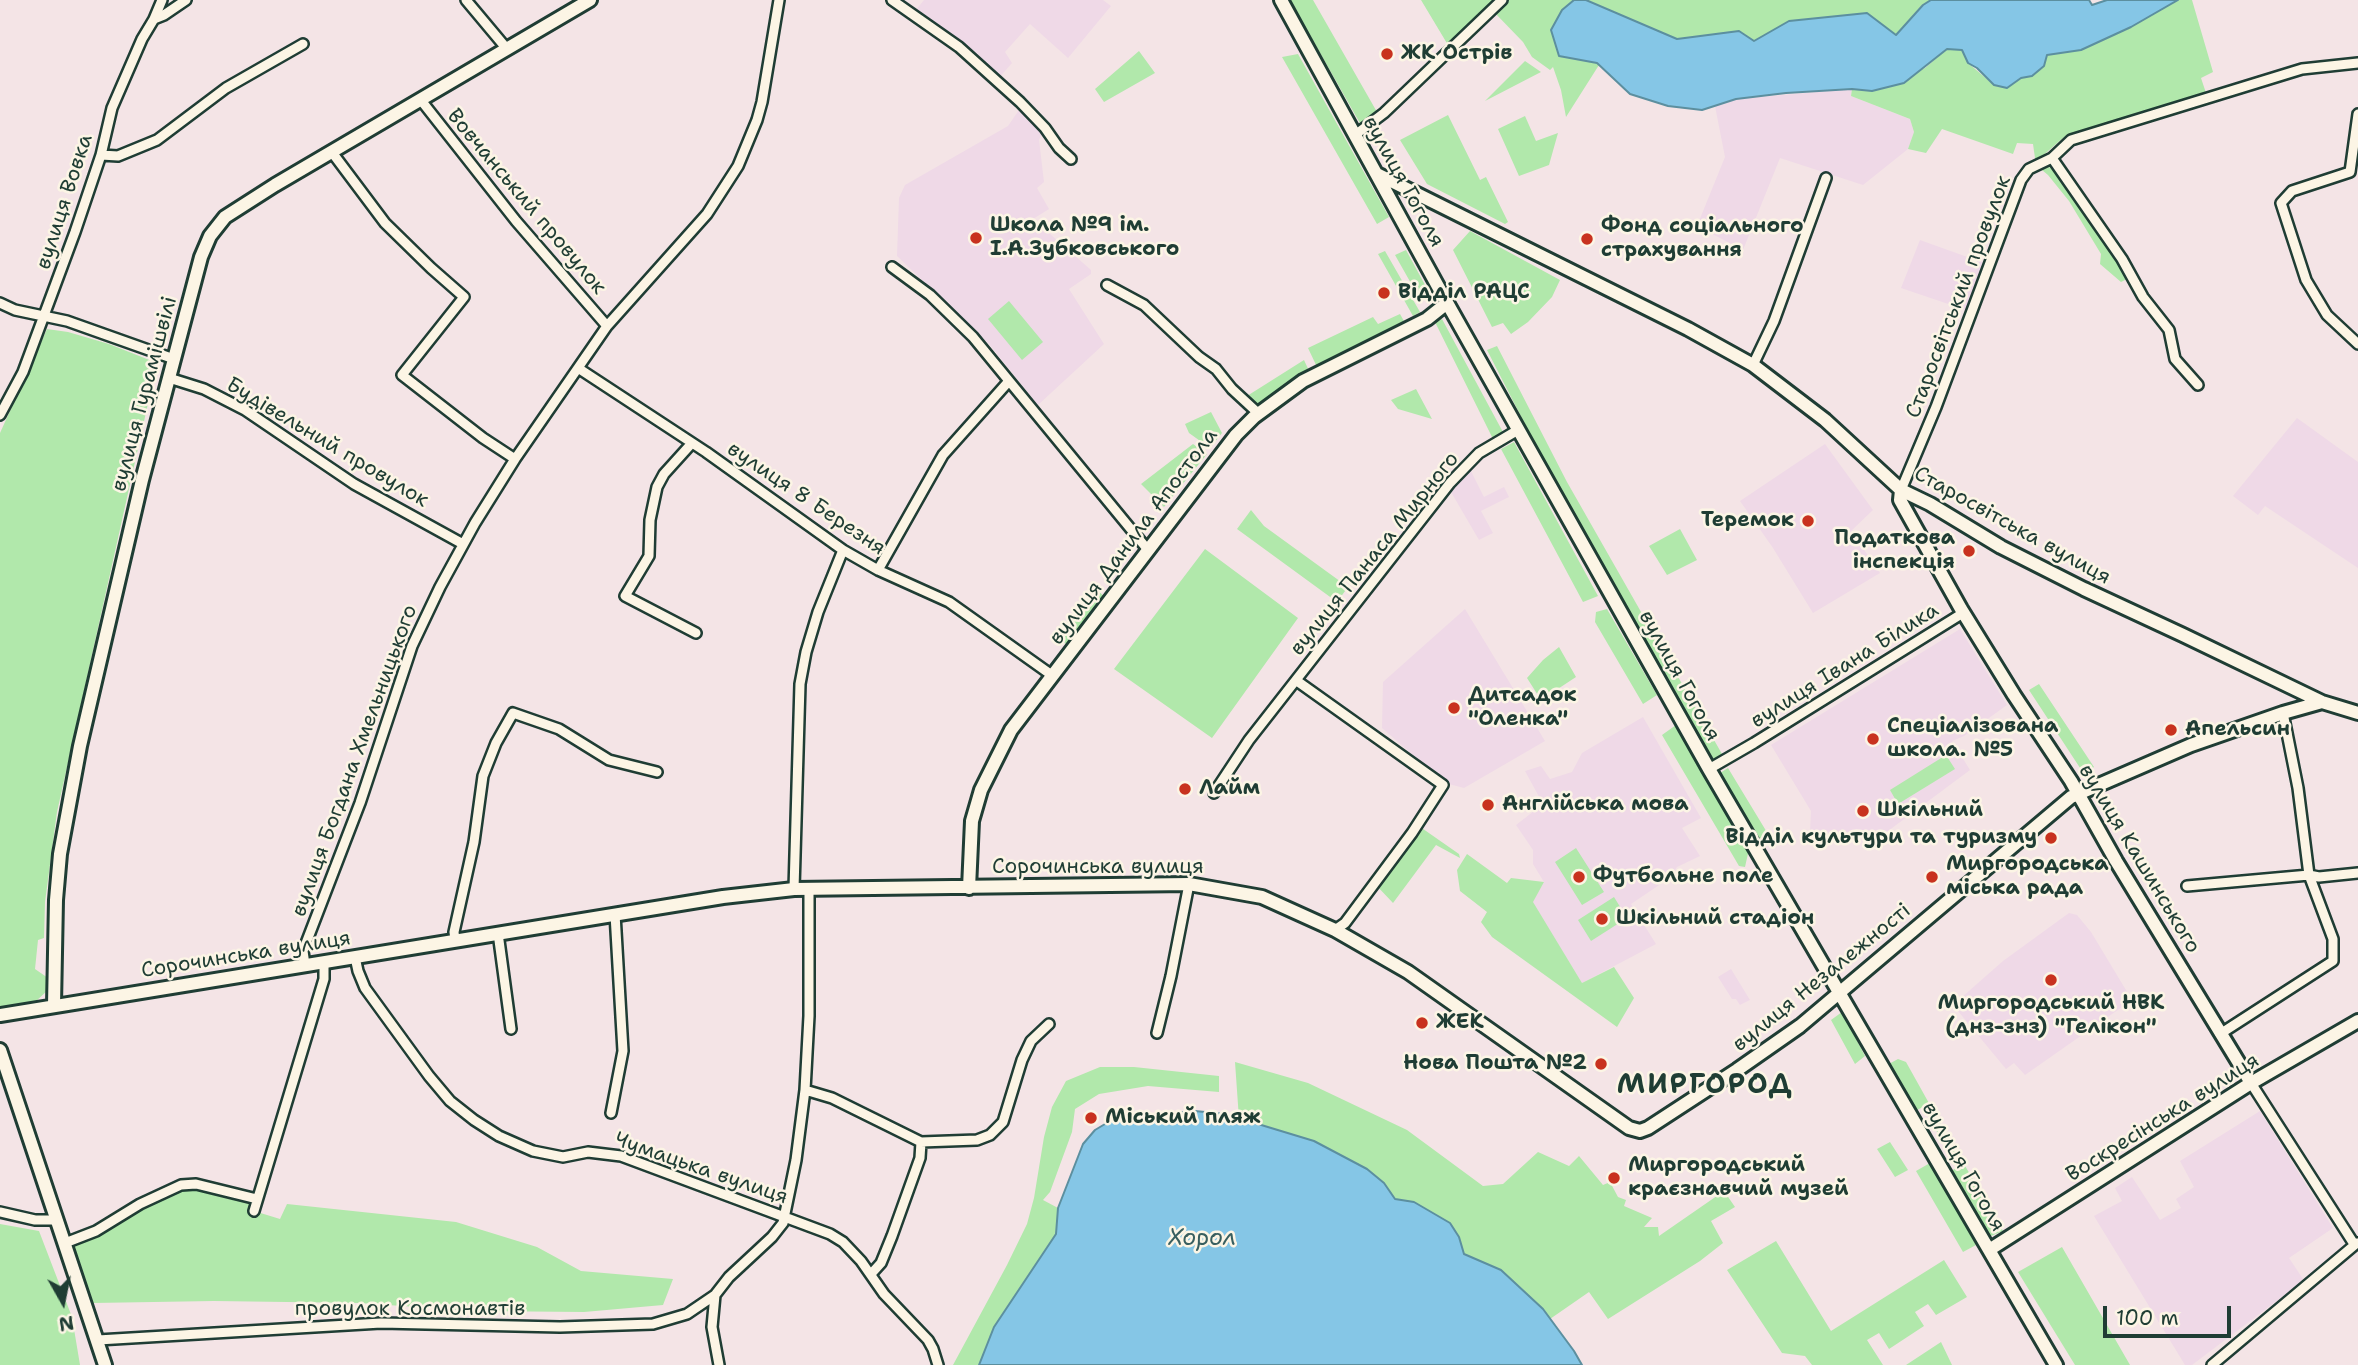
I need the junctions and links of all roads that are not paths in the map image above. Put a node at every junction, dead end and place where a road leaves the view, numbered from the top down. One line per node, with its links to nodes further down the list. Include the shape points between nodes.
1 (162, 0): 9 (street, вулиця Вовка)
2 (186, 0): 9 (street)
3 (466, 0): 11 (street)
4 (590, 0): 11 (street, вулиця Гурамішвілі)
5 (779, 0): 27 (street, вулиця Богдана Хмельницького, via 762,103 738,166 707,214)
6 (892, 0): 19 (street, via 958,47 1010,93)
7 (1281, 0): 15 (street, вулиця Гоголя)
8 (1502, 0): 15 (street)
9 (154, 19): 17 (street, вулиця Вовка, via 112,108)
10 (303, 44): 17 (street, via 226,88 157,140 118,156)
11 (507, 49): 13 (street, вулиця Гурамішвілі)
12 (2358, 63): 18 (street, Старосвітський провулок, via 2302,69 2071,140)
13 (420, 99): 16 (street, вулиця Гурамішвілі); 27 (street, Вовчанський провулок)
14 (2358, 114): 28 (street, via 2350,172 2292,191 2281,203 2306,280 2327,315)
15 (1355, 135): 20 (street, вулиця Гоголя)
16 (331, 151): 29 (street, вулиця Гурамішвілі, via 225,217 209,236); 39 (street, via 386,223 464,297 402,374)
17 (101, 155): 26 (street, вулиця Вовка)
18 (2052, 158): 34 (street, via 2169,330 2175,359); 40 (street, Старосвітський провулок, via 2029,169 2021,180)
19 (1071, 159)
20 (1377, 174): 25 (street, вулиця Гоголя); 30 (street, Старосвітська вулиця)
21 (1826, 178): 30 (street, via 1774,321)
22 (892, 267): 33 (street, via 947,311)
23 (1107, 285): 36 (street, via 1144,305)
24 (0, 303): 26 (street)
25 (1447, 303): 36 (street, вулиця Данила Апостола, via 1427,319 1303,381); 37 (street, вулиця Гоголя)
26 (44, 316): 29 (street); 35 (street, вулиця Вовка, via 23,372)
27 (607, 326): 31 (street, вулиця Богдана Хмельницького)
28 (2358, 344)
29 (174, 359): 32 (street, вулиця Гурамішвілі)
30 (1753, 365): 40 (street, Старосвітська вулиця, via 1825,420)
31 (578, 368): 38 (street, вулиця 8 Березня); 39 (street, вулиця Богдана Хмельницького)
32 (169, 378): 41 (street, Будівельний провулок, via 245,410 354,484); 71 (street, вулиця Гурамішвілі, via 105,633 68,805 56,900)
33 (1009, 381): 43 (street); 44 (street, via 943,456)
34 (2199, 385)
35 (1, 409)
36 (1259, 414): 43 (street, вулиця Данила Апостола, via 1236,435)
37 (1518, 430): 48 (street, вулиця Панаса Мирного, via 1479,453 1450,483); 52 (street, вулиця Гоголя)
38 (692, 443): 42 (street, вулиця 8 Березня); 46 (street, via 657,487 649,556 625,596)
39 (515, 459): 41 (street, вулиця Богдана Хмельницького)
40 (1901, 490): 45 (street, вулиця Кашинського, via 1900,500); 49 (street, Старосвітська вулиця, via 2018,557)
41 (463, 544): 69 (street, вулиця Богдана Хмельницького, via 412,646 360,803 303,951)
42 (844, 550): 44 (street, вулиця 8 Березня); 61 (street, via 818,612 800,684)
43 (1148, 550): 47 (street, вулиця Данила Апостола)
44 (878, 570): 47 (street, вулиця 8 Березня, via 949,602)
45 (1963, 613): 52 (street, вулиця Івана Білика); 55 (street, вулиця Кашинського)
46 (696, 634)
47 (1053, 676): 60 (street, вулиця Данила Апостола, via 1011,730 981,790 972,821)
48 (1297, 681): 54 (street, вулиця Панаса Мирного); 64 (street, вулиця Панаса Мирного, via 1443,785 1345,923)
49 (2322, 702): 50 (street, вулиця Незалежності); 51 (street, Старосвітська вулиця)
50 (2283, 713): 55 (street, вулиця Незалежності, via 2191,745); 57 (street)
51 (2358, 713)
52 (1709, 769): 70 (street, вулиця Гоголя)
53 (657, 772): 66 (street, via 609,760 559,729 513,713 483,776)
54 (1213, 793)
55 (2078, 793): 70 (street, вулиця Незалежності); 77 (street, вулиця Кашинського)
56 (2358, 873): 57 (street)
57 (2309, 875): 59 (street); 77 (street, via 2333,939 2333,961)
58 (1188, 884): 60 (street, Сорочинська вулиця); 64 (street, Сорочинська вулиця, via 1262,897); 76 (street)
59 (2187, 886)
60 (969, 888): 62 (street, Сорочинська вулиця)
61 (794, 889): 62 (street, Сорочинська вулиця); 63 (street, Сорочинська вулиця)
62 (809, 889): 80 (street)
63 (615, 914): 65 (street, Сорочинська вулиця); 81 (street, via 623,1051)
64 (1335, 930): 82 (street, Сорочинська вулиця, via 1408,972 1629,1128)
65 (498, 933): 66 (street, Сорочинська вулиця); 75 (street)
66 (455, 940): 67 (street, Сорочинська вулиця)
67 (355, 957): 68 (street, Сорочинська вулиця); 87 (street, Чумацька вулиця, via 365,988 429,1076 450,1101 499,1136 550,1155 598,1152 621,1156)
68 (324, 962): 69 (street, Сорочинська вулиця); 84 (street, via 324,979)
69 (305, 965): 71 (street, Сорочинська вулиця)
70 (1839, 994): 82 (street, вулиця Незалежності, via 1737,1070); 91 (street, вулиця Гоголя)
71 (54, 1005): 72 (street, Сорочинська вулиця)
72 (0, 1015)
73 (2358, 1021): 79 (street, Воскресінська вулиця)
74 (1049, 1024): 83 (street, via 1031,1041 1003,1122 990,1135 963,1142)
75 (511, 1029)
76 (1157, 1033)
77 (2220, 1034): 79 (street, вулиця Кашинського)
78 (0, 1050): 88 (street)
79 (2251, 1083): 90 (street, вулиця Кашинського); 91 (street, Воскресінська вулиця)
80 (804, 1090): 83 (street, via 832,1098); 87 (street)
81 (611, 1113)
82 (1640, 1131)
83 (922, 1142): 92 (street, via 892,1236)
84 (257, 1199): 85 (street); 89 (street, via 196,1184 181,1185)
85 (254, 1211)
86 (0, 1212): 88 (street)
87 (785, 1217): 92 (street, Чумацька вулиця, via 843,1242); 93 (street, провулок Космонавтів, via 772,1237)
88 (57, 1220): 89 (street)
89 (65, 1242): 94 (street)
90 (2356, 1243): 99 (street)
91 (1989, 1250): 98 (street, вулиця Гоголя)
92 (871, 1275): 97 (street, Чумацька вулиця, via 928,1340)
93 (715, 1295): 94 (street, провулок Космонавтів, via 687,1314 653,1324 381,1323); 96 (street, via 712,1327)
94 (98, 1340): 95 (street)
95 (105, 1365)
96 (719, 1365)
97 (938, 1365)
98 (2056, 1365)
99 (2212, 1365)

